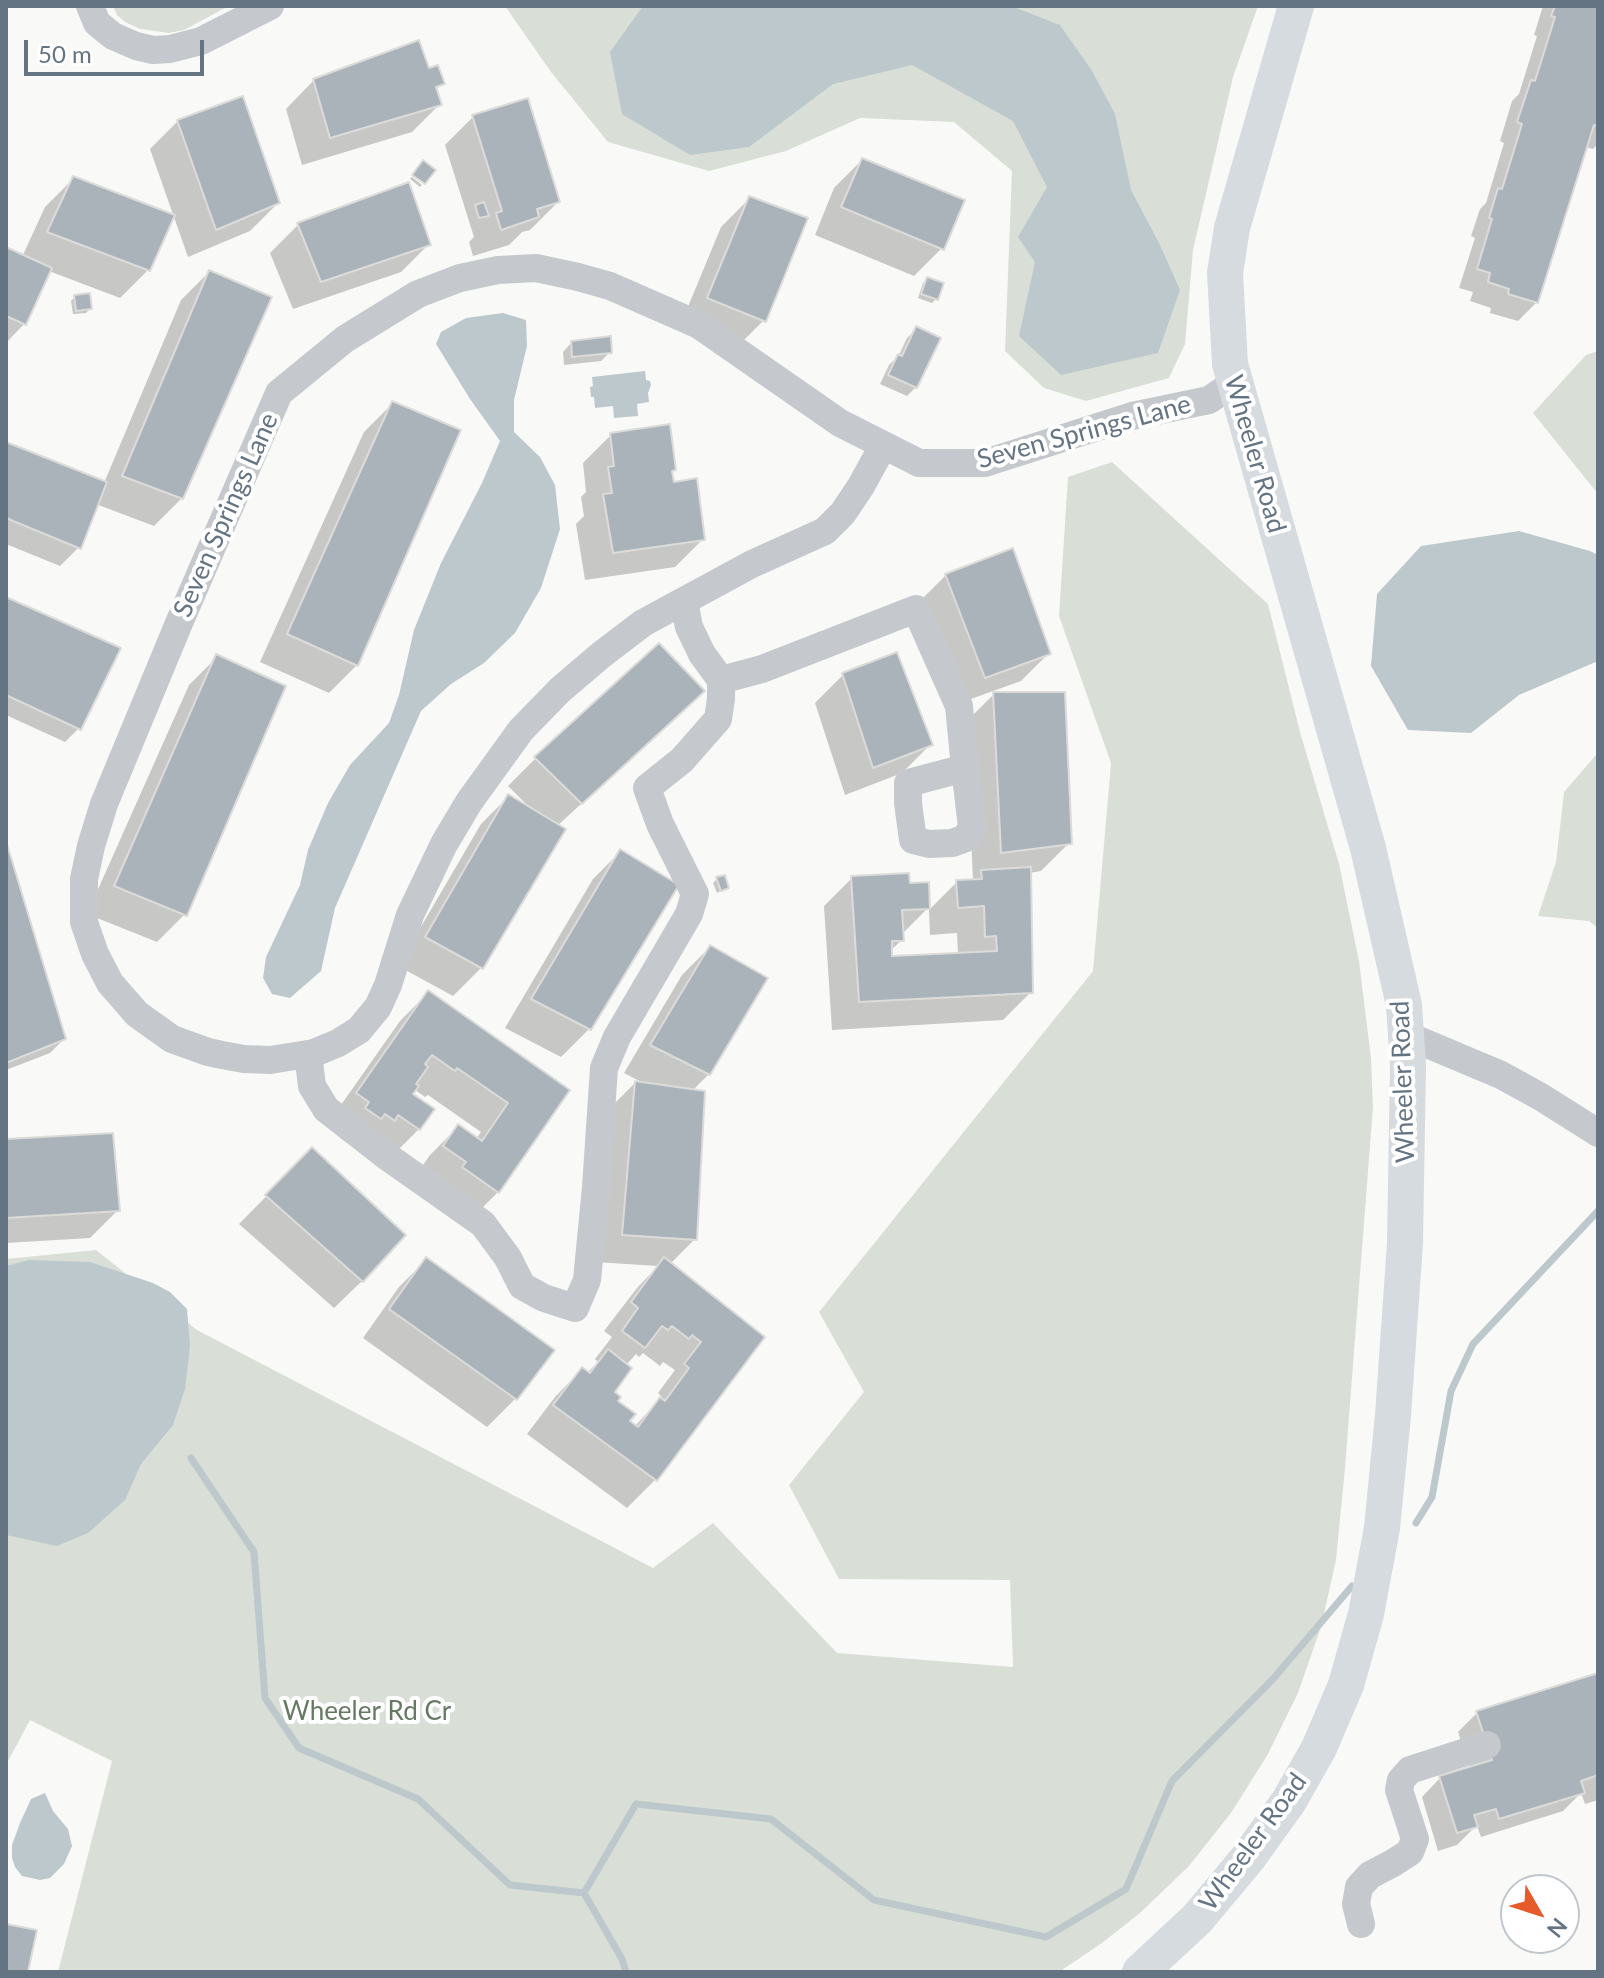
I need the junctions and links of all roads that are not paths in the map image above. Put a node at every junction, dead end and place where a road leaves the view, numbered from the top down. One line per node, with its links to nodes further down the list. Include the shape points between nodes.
1 (90, 6): 2 (street, via 97,23 113,36 153,50 201,41)
2 (270, 6)
3 (1296, 6): 4 (main road, Wheeler Road, via 1232,228 1225,273)
4 (1234, 383): 5 (street, Seven Springs Lane, via 1209,400 1132,416 985,463 919,463); 9 (main road, Wheeler Road, via 1368,848 1404,1005)
5 (883, 446): 6 (street, Seven Springs Lane, via 843,513 825,531); 10 (street, Seven Springs Lane, via 840,423 699,325 610,286 536,268 460,278 418,294 345,339 279,393 104,804 84,879 84,922 110,983 137,1014 172,1039 244,1059)
6 (684, 601): 7 (street, via 689,627); 10 (street, Seven Springs Lane, via 601,655 521,730 444,844 410,915 378,1007 359,1030)
7 (721, 680): 8 (street, via 916,609 959,706); 10 (street, via 718,719 682,760 647,788 695,894 604,1068 587,1280 575,1308 522,1286 483,1224 326,1109 312,1086)
8 (965, 768)
9 (1406, 1035): 11 (street, via 1501,1075); 14 (main road, Wheeler Road, via 1405,1243 1382,1528 1346,1685 1319,1748 1281,1813 1197,1919)
10 (308, 1054)
11 (1598, 1133)
12 (1487, 1745): 13 (street, via 1410,1770 1401,1780 1399,1790 1415,1839 1410,1852 1359,1887)
13 (1361, 1924)
14 (1140, 1972)

